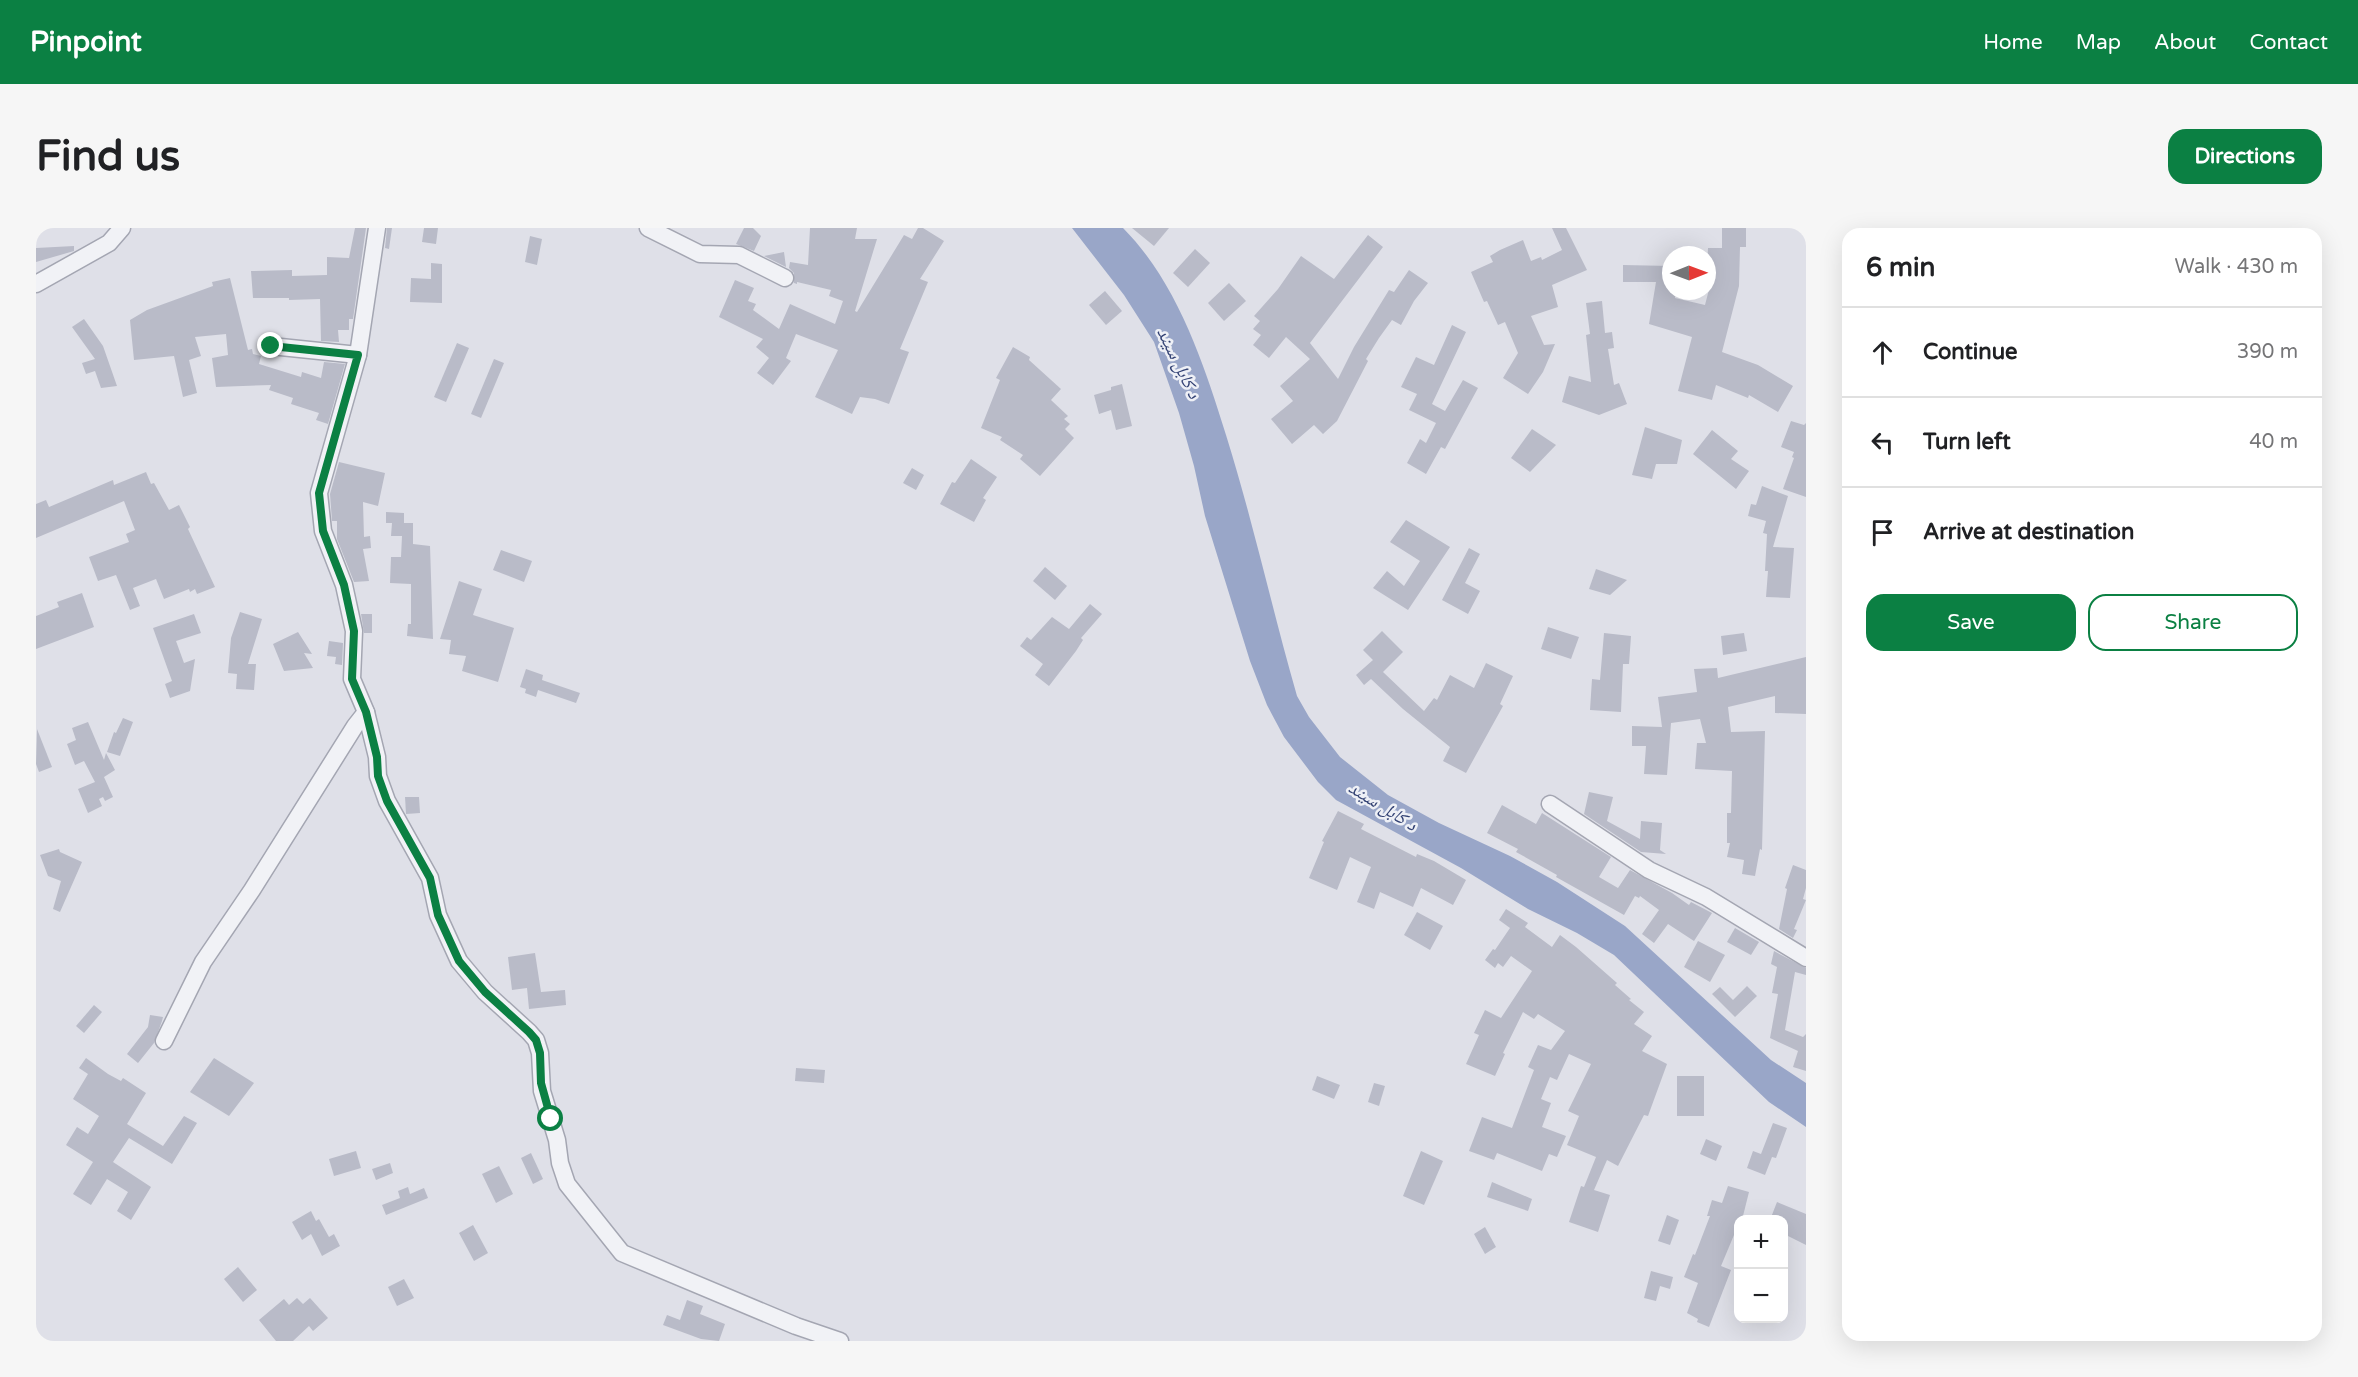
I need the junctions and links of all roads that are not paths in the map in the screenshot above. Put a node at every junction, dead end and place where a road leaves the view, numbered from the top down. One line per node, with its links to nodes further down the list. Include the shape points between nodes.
1 (122, 228): 5 (street, via 109,243)
2 (377, 228): 7 (street)
3 (648, 228): 4 (street, via 700,254 738,255)
4 (785, 278)
5 (36, 284)
6 (271, 346): 7 (street)
7 (358, 355): 8 (street, via 319,493 323,531 344,585 354,631 352,679)
8 (366, 712): 11 (street, via 203,962); 12 (street, via 378,776 387,801 430,878 438,915 459,961 485,992 536,1040 542,1091 567,1184 622,1253)
9 (1550, 804): 10 (street, via 1649,870 1706,897)
10 (1806, 958)
11 (164, 1041)
12 (840, 1341)

